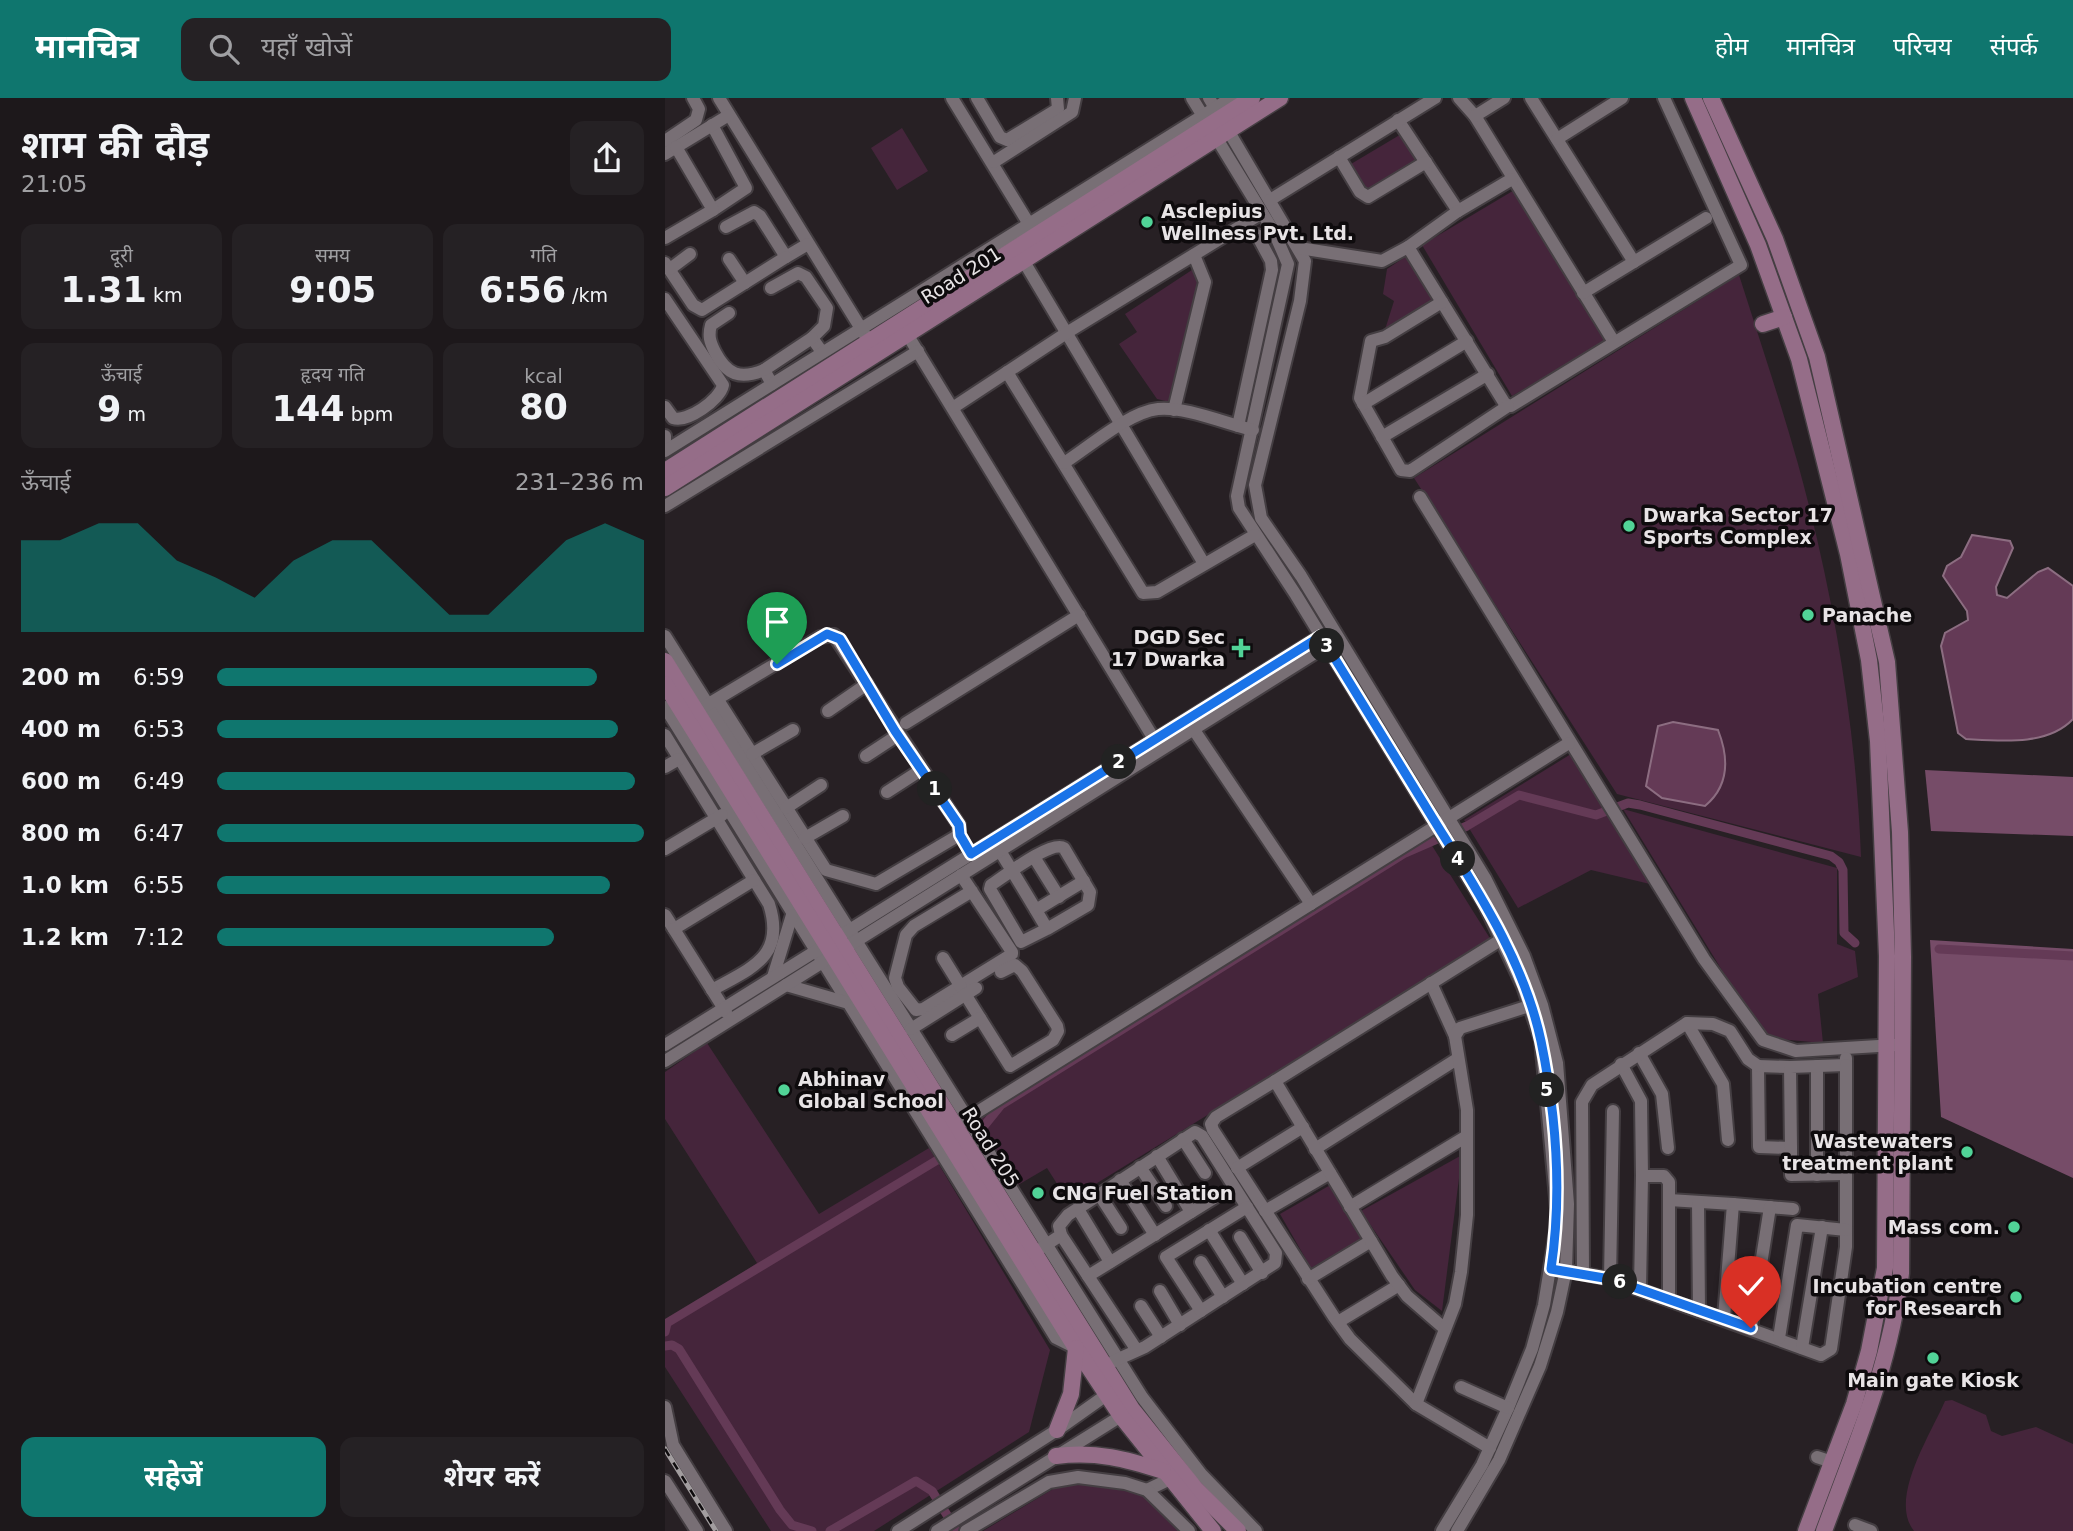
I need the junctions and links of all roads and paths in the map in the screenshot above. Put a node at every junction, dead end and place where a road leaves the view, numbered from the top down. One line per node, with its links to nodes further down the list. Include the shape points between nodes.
1 (693, 98): 25 (street, via 699,109 696,120)
2 (719, 98): 19 (street)
3 (952, 98): 27 (street)
4 (977, 98): 5 (street, via 1000,137 1007,140 1058,109)
5 (1057, 98)
6 (1075, 98): 27 (street, via 1072,112)
7 (1192, 98): 21 (street)
8 (1231, 98): 21 (street)
9 (1252, 98): 21 (main road, Road 201)
10 (1280, 98): 21 (main road, Road 201)
11 (1435, 98): 22 (street)
12 (1459, 98): 20 (street)
13 (1504, 98): 20 (street)
14 (1531, 98): 24 (street)
15 (1622, 98): 24 (street)
16 (1664, 98): 62 (street, via 1741,265)
17 (1693, 98): 55 (main road, via 1758,245)
18 (1711, 98): 156 (main road, via 1775,239 1817,356 1887,663 1900,832)
19 (729, 115): 23 (street); 39 (street)
20 (1475, 116): 29 (street)
21 (1214, 119): 30 (street); 33 (street); 36 (main road, Road 201); 46 (main road, Road 201)
22 (1398, 120): 26 (street); 28 (street)
23 (712, 125): 25 (street); 31 (street, via 746,188)
24 (1557, 139): 47 (street)
25 (669, 147): 31 (street)
26 (1339, 157): 28 (street, via 1360,192 1368,197); 30 (street)
27 (994, 162): 36 (street)
28 (1426, 162): 32 (street)
29 (1512, 178): 32 (street); 51 (street)
30 (1270, 200): 41 (street)
31 (713, 210): 38 (street)
32 (1458, 211): 40 (street)
33 (1262, 213): 43 (street); 80 (street, via 1289,268)
34 (1706, 218): 47 (street)
35 (726, 227): 44 (street, via 750,213 757,214)
36 (1032, 229): 59 (main road, Road 201)
37 (1257, 234): 79 (street, via 1272,270)
38 (665, 238)
39 (808, 244): 44 (street); 59 (street)
40 (1408, 247): 41 (street, via 1379,261); 53 (street)
41 (1299, 248): 91 (street, via 1306,271 1255,495 1268,531)
42 (690, 254): 48 (street)
43 (1194, 254): 57 (street); 74 (street, via 1205,282)
44 (786, 257): 49 (street)
45 (729, 259): 49 (street)
46 (1023, 260): 57 (street); 58 (main road, Road 201)
47 (1634, 262): 51 (street)
48 (667, 266): 49 (street, via 699,309)
49 (745, 283)
50 (771, 288): 60 (street, via 798,273 806,277 827,312 824,326)
51 (1583, 293): 62 (street)
52 (665, 299): 69 (street, via 723,386 721,394)
53 (1442, 302): 61 (street); 70 (street, via 1371,341 1359,394)
54 (729, 313): 65 (street, via 711,325 709,334 723,367 743,376)
55 (1784, 317): 56 (main road); 155 (main road, via 1824,452 1869,660 1882,820)
56 (1763, 324)
57 (1068, 332): 66 (street); 77 (street)
58 (907, 334): 63 (street); 85 (main road, Road 201)
59 (865, 335): 64 (street); 84 (main road, Road 201)
60 (812, 338): 64 (street); 65 (street)
61 (1467, 341): 67 (street); 70 (street)
62 (1614, 342): 71 (street)
63 (918, 351): 73 (street); 87 (street)
64 (822, 352): 68 (street)
65 (764, 370): 68 (street)
66 (1007, 372): 73 (street); 83 (street)
67 (1488, 374): 71 (street); 81 (street)
68 (772, 384): 76 (street)
69 (708, 403): 75 (street); 76 (street)
70 (1363, 404): 81 (street)
71 (1508, 406): 81 (street, via 1407,472 1401,470)
72 (665, 407): 75 (street, via 680,420)
73 (954, 407): 90 (street)
74 (1174, 410): 77 (street, via 1152,410); 79 (street)
75 (696, 411): 78 (street)
76 (717, 418): 78 (street)
77 (1122, 425): 83 (street); 89 (street)
78 (705, 426): 82 (street)
79 (1238, 426): 80 (street)
80 (1253, 430): 88 (street, via 1236,500)
81 (1383, 437)
82 (665, 451)
83 (1064, 463): 89 (street, via 1143,593 1157,592)
84 (665, 471)
85 (665, 488)
86 (1420, 497): 106 (street)
87 (665, 506)
88 (1255, 535): 89 (street); 93 (street)
89 (1203, 562)
90 (1079, 615): 100 (street); 105 (street)
91 (1336, 634): 93 (street); 118 (street)
92 (665, 636): 97 (street)
93 (1324, 642): 102 (street); 105 (street); 118 (street)
94 (665, 661): 97 (main road, Road 205)
95 (867, 684): 97 (street, via 840,639 827,634); 99 (street); 104 (street)
96 (666, 686): 139 (main road, Road 205)
97 (707, 706): 107 (street); 139 (main road, Road 205)
98 (665, 707): 115 (street)
99 (828, 711)
100 (906, 723)
101 (793, 730): 107 (street)
102 (1194, 730): 123 (street); 132 (street)
103 (665, 735): 109 (street)
104 (898, 735): 108 (street); 111 (street)
105 (1154, 739): 124 (street)
106 (1569, 743): 118 (street); 157 (street, via 1704,959 1763,1041 1795,1051)
107 (752, 754): 114 (street)
108 (866, 756)
109 (679, 759): 110 (street); 117 (street)
110 (665, 767)
111 (921, 770): 113 (street); 119 (street, via 959,825)
112 (821, 785): 114 (street)
113 (887, 792)
114 (786, 808): 120 (street)
115 (729, 811): 117 (street); 135 (street)
116 (843, 816): 120 (street)
117 (716, 819): 122 (street); 128 (street)
118 (1444, 824): 121 (street); 132 (street)
119 (960, 835): 120 (street, via 876,884 826,870); 124 (street)
120 (806, 838)
121 (1458, 846): 138 (street); 212 (street, via 1485,878 1524,956 1557,1063 1568,1204)
122 (665, 849)
123 (1000, 851): 126 (street); 127 (street)
124 (971, 854): 139 (street)
125 (1034, 857): 126 (street); 129 (street, via 1052,846 1062,846); 131 (street)
126 (1013, 871): 133 (street); 137 (street, via 991,885 990,891 1019,940 1026,942)
127 (961, 875): 130 (street); 139 (street)
128 (754, 880): 136 (street); 144 (street, via 775,922 768,953 757,965)
129 (1084, 881): 131 (street); 137 (street, via 1091,896 1088,905)
130 (972, 891): 145 (street, via 1012,954); 145 (street, via 909,931 895,978 913,1007 920,1010)
131 (1059, 897): 133 (street)
132 (1311, 904): 168 (street)
133 (1036, 910): 137 (street)
134 (665, 915): 136 (street)
135 (792, 915): 139 (street); 141 (street)
136 (674, 929): 144 (street)
137 (1047, 929)
138 (1502, 939): 142 (street); 147 (street)
139 (835, 946): 141 (street); 143 (street); 146 (street); 151 (street); 170 (main road, Road 205); 234 (main road, Road 205)
140 (943, 958): 145 (street)
141 (773, 977): 148 (street)
142 (1431, 983): 153 (street); 167 (street)
143 (786, 985): 146 (street); 148 (street)
144 (712, 990): 148 (street)
145 (963, 991): 149 (street); 151 (street); 163 (street, via 1015,965 1029,982 1058,1031 1053,1040)
146 (845, 1002): 234 (street, via 1056,1338)
147 (1529, 1006): 153 (street, via 1460,1028); 211 (street, via 1541,1040 1556,1175 1558,1219)
148 (727, 1014): 154 (street); 160 (street)
149 (980, 1018): 152 (street); 163 (street)
150 (1687, 1023): 158 (street); 164 (street, via 1713,1024 1730,1031); 174 (street, via 1723,1084)
151 (911, 1029): 170 (street)
152 (952, 1035)
153 (1455, 1036): 159 (street)
154 (665, 1045)
155 (1885, 1045): 156 (street); 157 (street); 263 (main road, via 1885,1268 1869,1351 1825,1460)
156 (1903, 1045): 264 (main road, via 1897,1306 1868,1412)
157 (1845, 1047): 162 (street)
158 (1639, 1053): 161 (street); 175 (street, via 1662,1094)
159 (1457, 1059): 172 (street); 177 (street)
160 (665, 1061)
161 (1621, 1064): 185 (street, via 1641,1101); 213 (street, via 1592,1085 1582,1102)
162 (1846, 1065): 165 (street); 183 (street)
163 (1010, 1066): 168 (street)
164 (1758, 1066): 166 (street); 176 (street, via 1759,1147)
165 (1817, 1066): 166 (street); 184 (street)
166 (1790, 1067): 176 (street)
167 (1275, 1081): 171 (street); 180 (street, via 1213,1120 1213,1129)
168 (1021, 1085): 170 (street)
169 (1613, 1111): 217 (street)
170 (961, 1123): 208 (main road, Road 205)
171 (1303, 1128): 177 (street); 180 (street)
172 (1467, 1136): 193 (street); 231 (street, via 1461,1272)
173 (1183, 1139): 178 (street); 181 (street); 194 (street, via 1195,1132 1202,1136)
174 (1728, 1140)
175 (1668, 1148)
176 (1791, 1148): 184 (street, via 1791,1175)
177 (1315, 1149): 182 (street)
178 (1157, 1156): 179 (street); 199 (street)
179 (1140, 1167): 186 (street); 192 (street)
180 (1237, 1168): 198 (street)
181 (1205, 1173)
182 (1330, 1173): 193 (street); 198 (street)
183 (1846, 1174): 184 (street); 203 (street)
184 (1817, 1175)
185 (1642, 1176): 189 (street, via 1667,1177); 220 (street)
186 (1120, 1180): 187 (street); 205 (street)
187 (1100, 1194): 196 (street); 201 (street)
188 (1214, 1198): 199 (street)
189 (1669, 1200): 190 (street); 223 (street)
190 (1698, 1202): 191 (street); 226 (street)
191 (1733, 1205): 195 (street); 227 (street)
192 (1166, 1206)
193 (1350, 1206): 207 (street)
194 (1247, 1207): 202 (street); 214 (street, via 1277,1258)
195 (1770, 1207): 197 (street); 230 (street)
196 (1077, 1209): 204 (street, via 1061,1220); 209 (street)
197 (1793, 1209)
198 (1265, 1211): 216 (street)
199 (1191, 1212): 205 (street)
200 (1822, 1227): 203 (street); 233 (street, via 1797,1225); 235 (street)
201 (1121, 1228)
202 (1209, 1230): 218 (street); 225 (street, via 1166,1257)
203 (1846, 1230): 235 (street, via 1831,1349 1821,1355)
204 (1061, 1235): 208 (street); 215 (street)
205 (1155, 1236): 209 (street)
206 (1240, 1237): 214 (street)
207 (1371, 1241): 216 (street); 219 (street)
208 (1041, 1248): 237 (street); 238 (main road, Road 205)
209 (1110, 1262): 215 (street)
210 (1201, 1262): 222 (street)
211 (1551, 1269): 212 (street); 243 (street, via 1532,1349)
212 (1566, 1270): 213 (street); 262 (street, via 1540,1366 1499,1460)
213 (1583, 1272): 217 (street)
214 (1262, 1273): 218 (street)
215 (1088, 1276): 236 (street)
216 (1308, 1279): 228 (street)
217 (1610, 1279): 220 (street)
218 (1243, 1284): 222 (street)
219 (1399, 1285): 228 (street); 231 (street)
220 (1640, 1289): 223 (street)
221 (1160, 1291): 229 (street)
222 (1223, 1297): 225 (street)
223 (1669, 1299): 226 (street)
224 (1141, 1306): 232 (street)
225 (1202, 1311): 229 (street)
226 (1699, 1311): 227 (street)
227 (1724, 1318): 230 (street)
228 (1338, 1322): 241 (street)
229 (1181, 1325): 232 (street)
230 (1751, 1328): 233 (street)
231 (1445, 1329): 241 (street)
232 (1161, 1337): 236 (street)
233 (1779, 1338): 235 (street)
234 (1076, 1348): 240 (main road, Road 205); 245 (main road, via 1071,1394)
235 (1802, 1348)
236 (1136, 1349): 237 (street)
237 (1119, 1358): 238 (street); 260 (street, via 1142,1397 1201,1474)
238 (1104, 1366): 240 (main road, Road 205)
239 (1461, 1387): 243 (street)
240 (1113, 1391): 244 (main road, Road 205); 245 (street)
241 (1416, 1404): 246 (street)
242 (665, 1407): 254 (street, via 673,1445)
243 (1508, 1408): 246 (street)
244 (1126, 1412): 247 (street); 248 (main road, Road 205); 259 (main road, Road 205)
245 (1057, 1430): 255 (street)
246 (1490, 1448): 261 (street)
247 (1056, 1456): 248 (main road, via 1111,1455); 252 (street)
248 (1166, 1475): 250 (street); 258 (main road, Road 205)
249 (665, 1480): 253 (street)
250 (1147, 1490): 256 (street, via 1125,1483 1062,1477); 257 (street)
251 (1855, 1525): 265 (street)
252 (938, 1530)
253 (697, 1531)
254 (726, 1531)
255 (898, 1531)
256 (966, 1531)
257 (1189, 1531)
258 (1213, 1531)
259 (1238, 1531)
260 (1257, 1531)
261 (1442, 1531)
262 (1457, 1531)
263 (1806, 1531)
264 (1824, 1531)
265 (1871, 1531)

